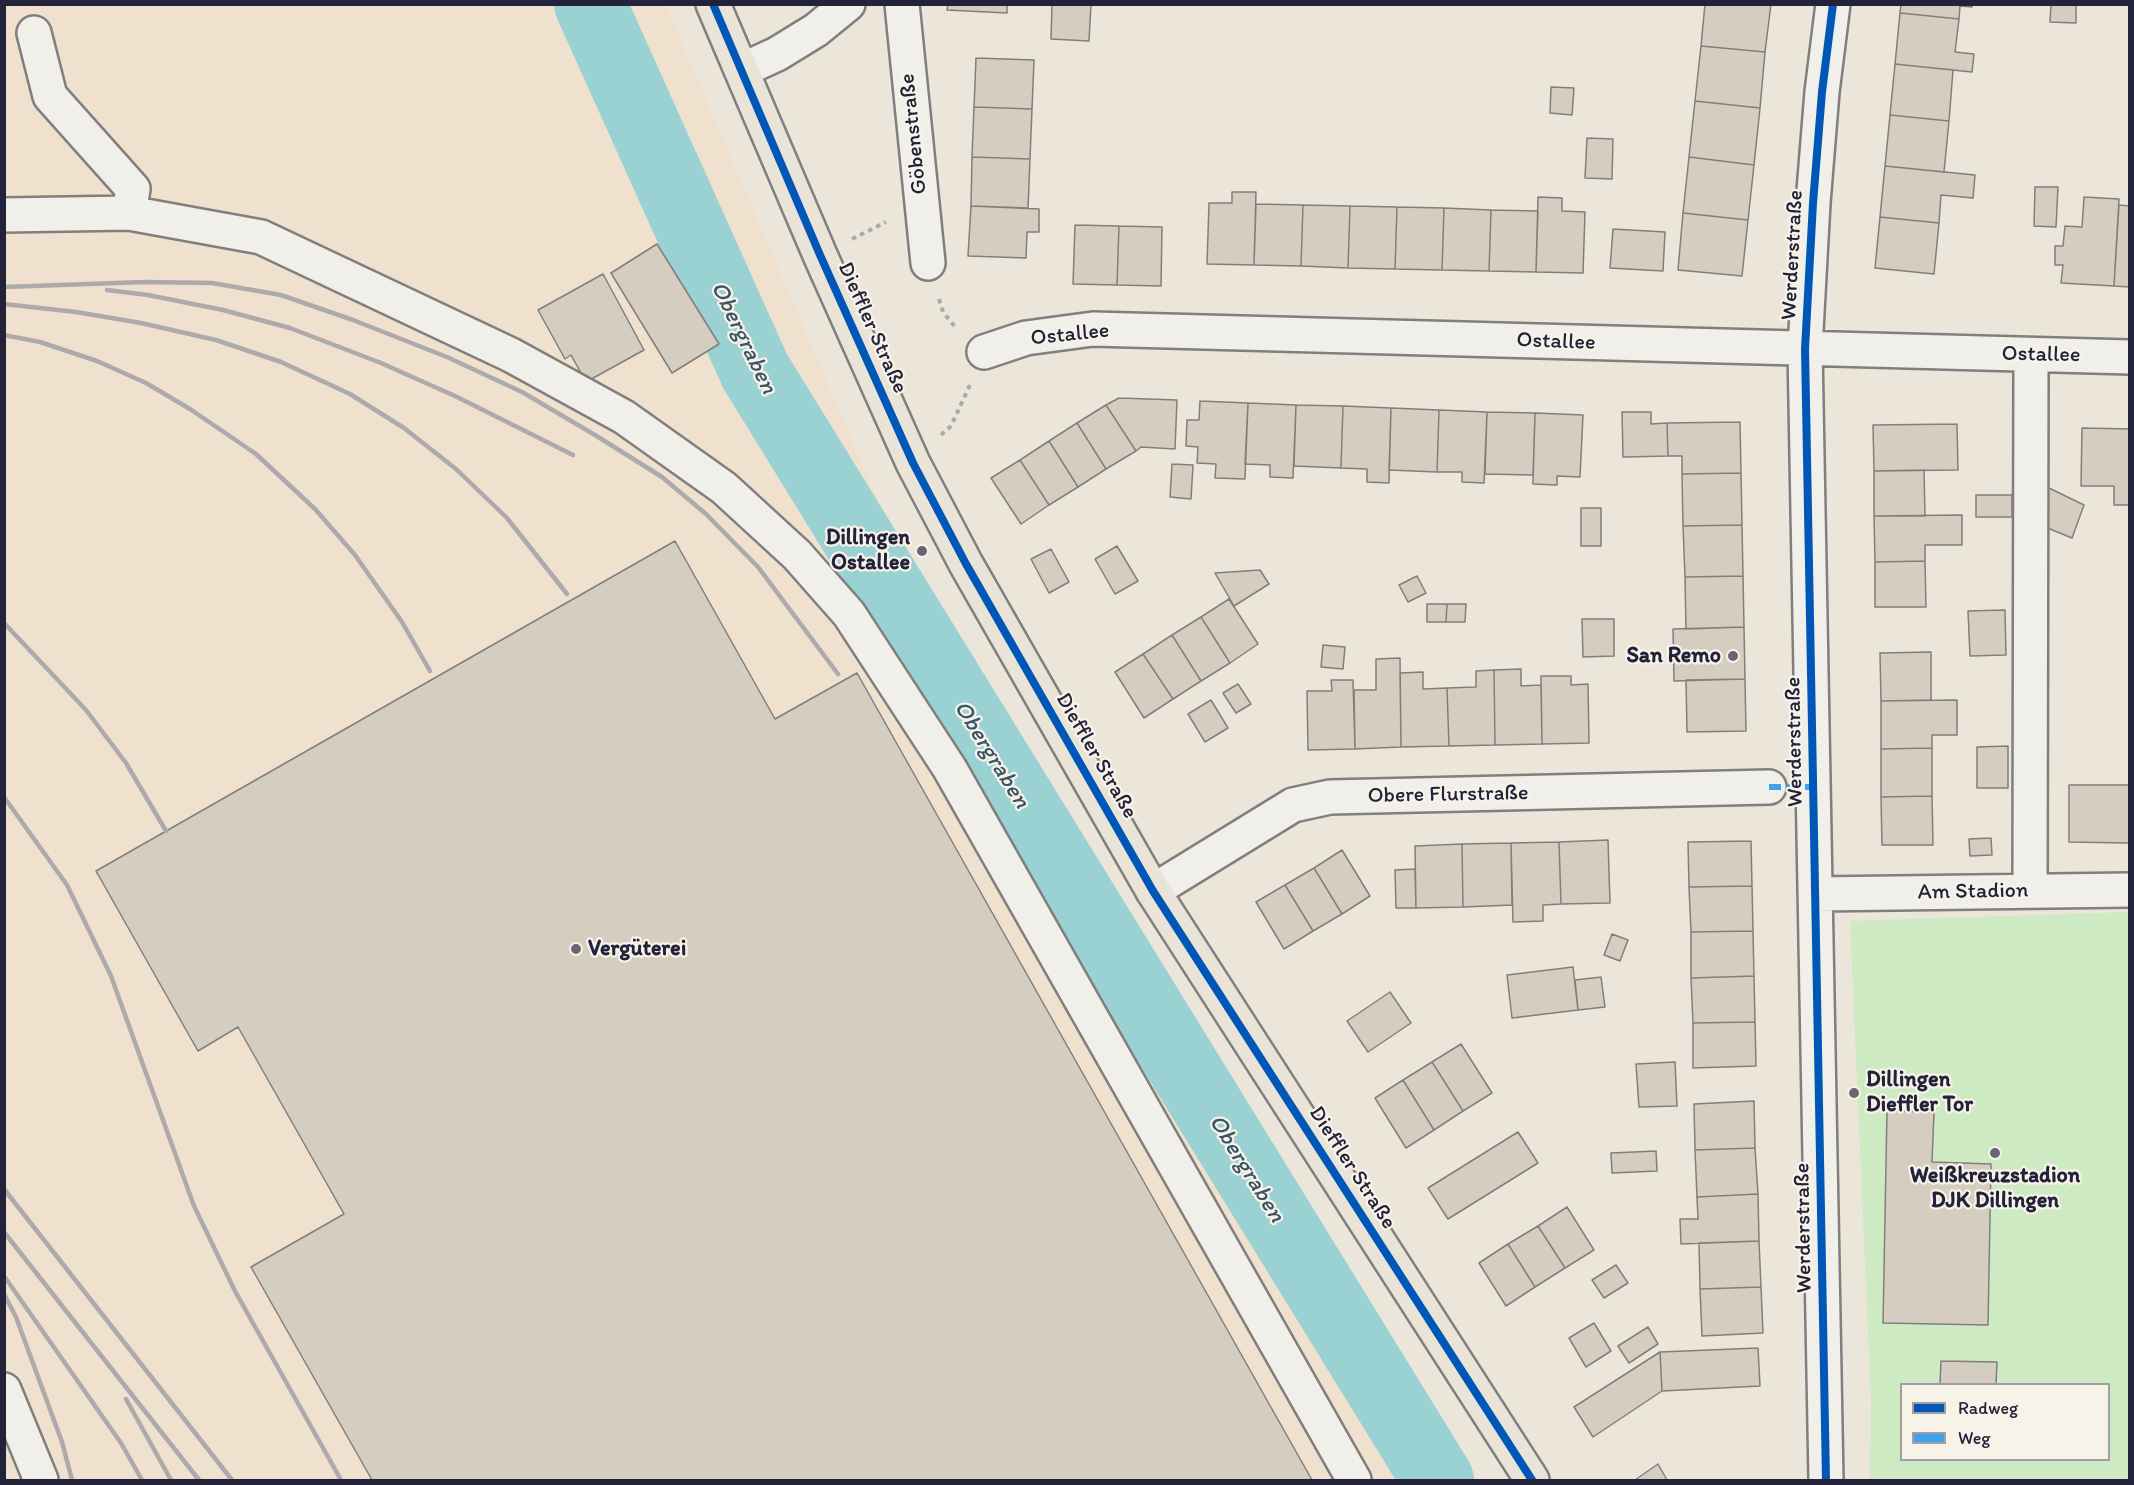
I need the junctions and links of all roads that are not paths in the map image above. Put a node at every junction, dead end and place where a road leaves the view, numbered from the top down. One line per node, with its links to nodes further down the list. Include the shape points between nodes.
1 (848, 4): 6 (street, via 816,30)
2 (902, 4): 9 (street, Göbenstraße)
3 (1833, 4): 10 (street, Werderstraße, via 1822,92)
4 (722, 7): 6 (main road, Dieffler Straße)
5 (34, 33): 7 (street, via 50,96 133,189)
6 (742, 70): 16 (main road, Dieffler Straße, via 913,463 1009,641)
7 (129, 213): 8 (street); 21 (street, via 261,237 512,355 624,417 724,488 797,555 849,614 950,769)
8 (4, 215)
9 (928, 263)
10 (1805, 349): 11 (street, Ostallee, via 1093,329 1026,338); 12 (street, Ostallee); 18 (street, Werderstraße)
11 (984, 352)
12 (2031, 354): 13 (street, Ostallee); 17 (street)
13 (2130, 357)
14 (1769, 787): 16 (street, Obere Flurstraße, via 1330,797 1293,805)
15 (2130, 890): 17 (street, Am Stadion)
16 (1153, 891): 22 (main road, Dieffler Straße)
17 (2030, 891): 18 (street, Am Stadion)
18 (1817, 894): 23 (street, Werderstraße)
19 (4, 1390): 20 (street)
20 (41, 1480)
21 (1354, 1480)
22 (1532, 1480)
23 (1826, 1480)

